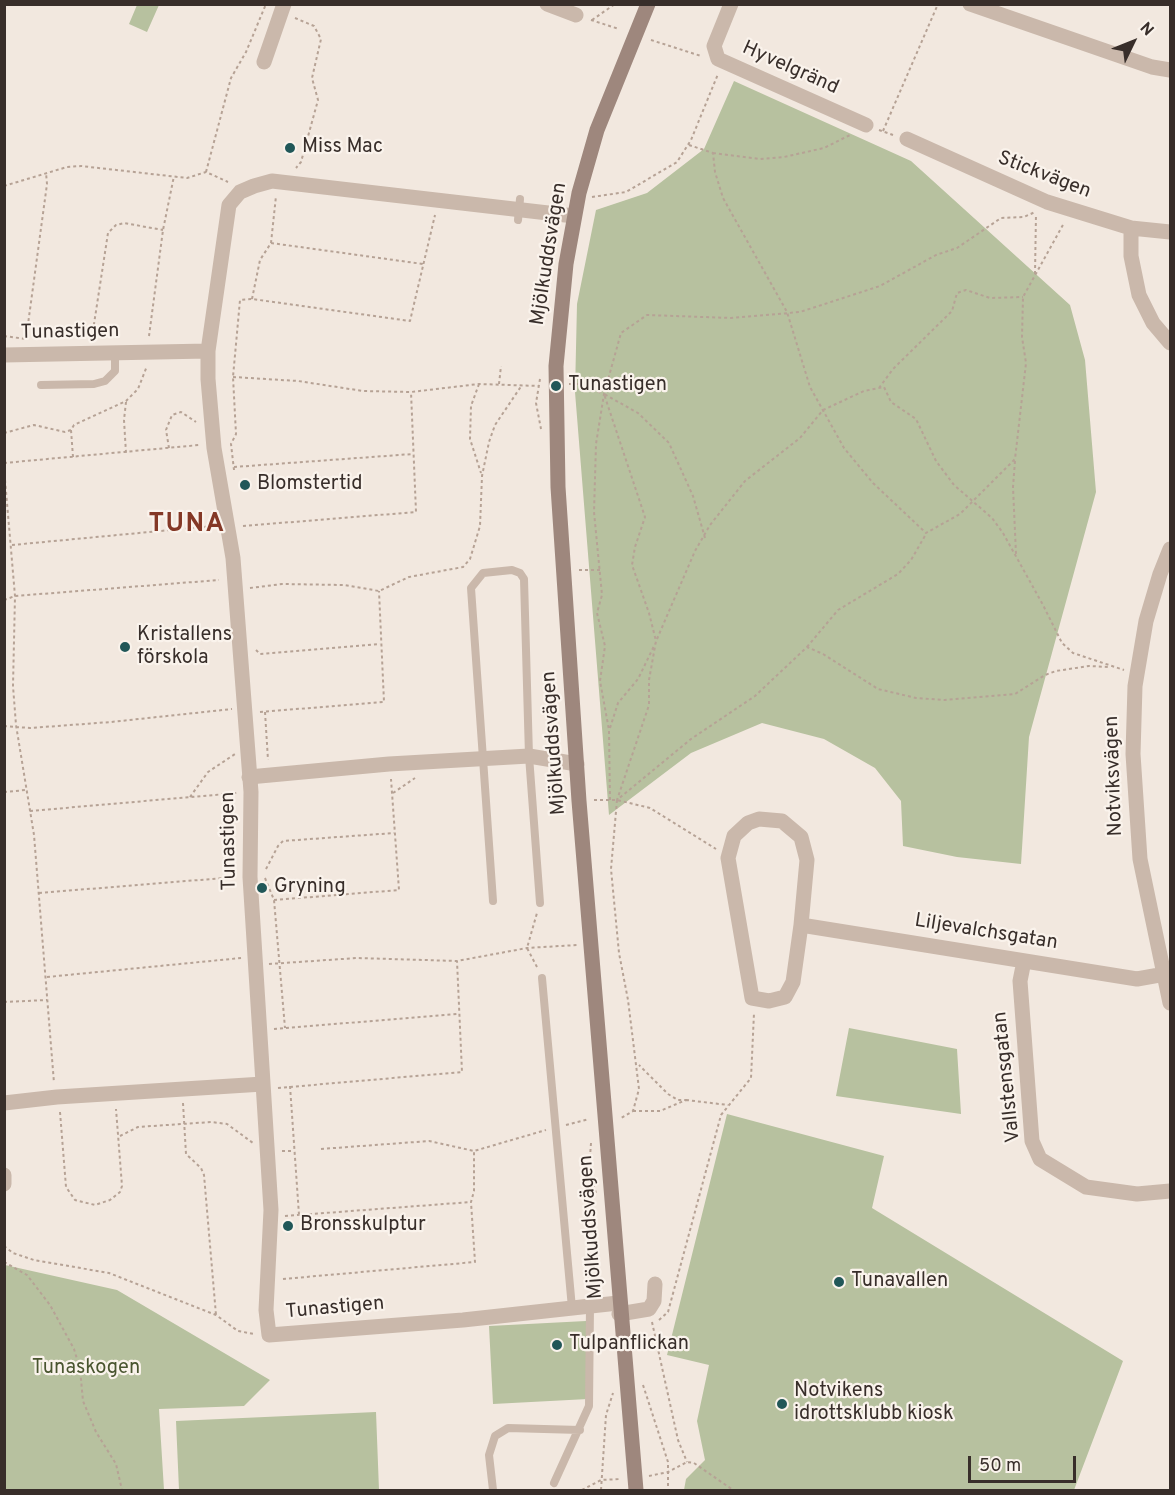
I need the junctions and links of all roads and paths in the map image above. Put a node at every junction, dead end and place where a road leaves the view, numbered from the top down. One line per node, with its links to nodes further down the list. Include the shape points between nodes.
1 (547, 4): 9 (street)
2 (615, 4): 10 (path)
3 (648, 4): 28 (street, Mjölkuddsvägen, via 597,130)
4 (731, 4): 14 (street, Hyvelgränd, via 714,46 715,54)
5 (938, 4): 17 (path)
6 (970, 4): 15 (street)
7 (266, 5): 8 (path); 22 (path, via 231,78)
8 (283, 9): 13 (street); 21 (path, via 315,26 321,39 312,78 318,100 301,162)
9 (576, 15): 10 (path)
10 (592, 20): 11 (path)
11 (619, 29)
12 (651, 40): 14 (path)
13 (264, 62)
14 (723, 62): 16 (street, Hyvelgränd); 19 (path)
15 (1170, 70)
16 (866, 125): 17 (path); 20 (path, via 840,142 784,157 760,159)
17 (883, 131): 18 (path)
18 (907, 140): 29 (street, Stickvägen)
19 (689, 146): 20 (path); 28 (path, via 670,168 626,192 593,198)
20 (713, 153): 41 (path, via 723,198)
21 (294, 170)
22 (207, 172): 24 (path, via 187,178); 27 (path)
23 (46, 173): 24 (path, via 81,166); 25 (path); 43 (path)
24 (174, 176): 34 (path)
25 (4, 186)
26 (277, 191): 36 (path)
27 (240, 192): 32 (street, via 272,181); 47 (street, Tunastigen, via 229,205)
28 (579, 193): 32 (street, Mjölkuddsvägen)
29 (1039, 206): 31 (street, Stickvägen); 38 (path, via 1034,225); 41 (path, via 1024,217 1001,218 957,248 936,255 880,286 800,312)
30 (436, 210): 37 (path)
31 (1070, 210): 33 (street, Stickvägen); 38 (path)
32 (574, 216): 108 (street, Mjölkuddsvägen, via 558,336 556,440)
33 (1131, 228): 35 (street, Stickvägen); 44 (street, via 1138,295 1153,323)
34 (163, 230): 45 (path, via 124,223 108,233); 49 (path)
35 (1170, 232)
36 (271, 243): 37 (path); 40 (path, via 254,277)
37 (423, 264): 40 (path, via 410,321)
38 (1035, 274): 39 (path)
39 (1023, 297): 59 (path, via 990,298 966,290 957,293 952,310); 72 (path, via 1026,363)
40 (252, 299): 52 (path, via 240,300)
41 (787, 312): 61 (path, via 731,318 647,315 621,333); 63 (path, via 810,387)
42 (4, 336): 43 (path)
43 (26, 339): 46 (path)
44 (1170, 343)
45 (90, 347)
46 (26, 348)
47 (208, 351): 49 (street, Tunastigen); 110 (street, Tunastigen, via 214,448 233,558)
48 (115, 352): 49 (street, Tunastigen); 50 (street, Tunastigen); 55 (lane, via 115,371 105,381)
49 (148, 352): 62 (path, via 143,381)
50 (4, 355)
51 (501, 366): 56 (path)
52 (233, 376): 60 (path, via 363,391); 74 (path)
53 (480, 384): 56 (path); 60 (path); 77 (path, via 471,406 470,439)
54 (568, 384): 61 (path)
55 (41, 385)
56 (499, 385): 57 (path)
57 (522, 385): 58 (path); 77 (path, via 495,425)
58 (539, 386)
59 (879, 388): 63 (path); 78 (path, via 884,387 891,402 916,419 936,461 962,494)
60 (411, 392): 70 (path)
61 (604, 394): 85 (path, via 638,413 669,443 693,496); 90 (path, via 596,444 594,512); 95 (path, via 645,517 632,565)
62 (126, 401): 65 (path, via 77,423); 69 (path)
63 (823, 410): 83 (path, via 844,448 873,483); 85 (path, via 800,438 745,481 710,525)
64 (197, 422): 68 (path, via 181,412 175,413 166,430)
65 (71, 430): 66 (path, via 34,425); 71 (path)
66 (4, 433)
67 (205, 444): 68 (path)
68 (169, 448): 69 (path)
69 (126, 453): 71 (path)
70 (413, 454): 74 (path); 82 (path, via 416,512)
71 (73, 457): 73 (path)
72 (1015, 459): 78 (path); 88 (path, via 1012,487)
73 (4, 462)
74 (234, 467): 76 (path)
75 (4, 468): 80 (path)
76 (234, 475)
77 (482, 476): 93 (path, via 480,526 470,559 463,567 409,578 379,591 282,584 250,588)
78 (972, 499): 83 (path, via 960,514); 88 (path, via 992,518)
79 (239, 519): 82 (path)
80 (7, 522): 86 (path)
81 (222, 525): 86 (path)
82 (241, 526): 84 (path)
83 (926, 533): 97 (path, via 898,574 838,610)
84 (245, 534)
85 (705, 538): 95 (path, via 695,551)
86 (12, 545): 92 (path)
87 (1170, 549): 133 (street, Notviksvägen, via 1146,621 1135,686 1132,754 1140,859)
88 (1016, 556): 99 (path, via 1062,643 1073,653)
89 (575, 570): 90 (path)
90 (600, 570): 102 (path, via 602,594 597,613 605,646 600,681)
91 (226, 579): 92 (path)
92 (15, 596): 94 (path); 111 (path, via 13,686)
93 (250, 598)
94 (4, 600)
95 (656, 641): 102 (path, via 638,679 618,703); 117 (path, via 649,705)
96 (380, 644): 98 (path, via 260,654)
97 (807, 647): 99 (path, via 878,688 916,698 945,700 1015,694 1056,671 1089,666); 117 (path, via 754,696 691,739)
98 (255, 649)
99 (1109, 668): 100 (path)
100 (1127, 671)
101 (265, 712): 109 (path)
102 (609, 730): 116 (path)
103 (240, 751): 114 (path, via 217,764)
104 (529, 756): 105 (street, Tunastigen); 105 (lane, via 524,579 512,570 483,573 471,588); 108 (street, Tunastigen); 125 (lane)
105 (481, 760): 106 (street, Tunastigen); 124 (lane)
106 (432, 762): 107 (street, Tunastigen); 113 (path)
107 (389, 764): 109 (street, Tunastigen); 113 (path)
108 (577, 764): 174 (street, Mjölkuddsvägen)
109 (270, 774): 110 (street, Tunastigen)
110 (250, 784): 114 (path); 121 (street, Tunastigen)
111 (26, 790): 112 (path); 118 (path)
112 (4, 792)
113 (393, 793): 119 (path)
114 (190, 797): 118 (path)
115 (592, 800): 116 (path)
116 (610, 800): 117 (path)
117 (617, 800): 120 (path, via 639,804 663,815); 143 (path, via 612,879 619,953)
118 (30, 811): 122 (path)
119 (394, 833): 121 (path, via 283,842); 123 (path, via 399,890)
120 (728, 858): 126 (street, via 734,836 748,823 771,818 792,828 801,837 807,860); 136 (street)
121 (258, 877): 122 (path); 123 (path); 132 (street, Tunastigen)
122 (39, 893): 134 (path)
123 (274, 900): 131 (path)
124 (493, 902)
125 (540, 903): 128 (path)
126 (801, 925): 130 (street, Liljevalchsgatan); 136 (street, via 793,982 785,997 769,1001)
127 (580, 945): 128 (path)
128 (527, 948): 129 (path); 135 (path)
129 (457, 961): 131 (path, via 357,958); 140 (path)
130 (1024, 961): 133 (street, Liljevalchsgatan, via 1137,979); 164 (street, Vallstensgatan, via 1020,981 1032,1141 1040,1159 1086,1187 1137,1194)
131 (280, 963): 132 (path); 141 (path)
132 (258, 964): 134 (path, via 242,958); 142 (street, Tunastigen)
133 (1164, 974): 139 (street, Notviksvägen)
134 (45, 977): 137 (path)
135 (542, 978): 156 (lane)
136 (752, 999): 151 (path, via 751,1078)
137 (47, 1000): 138 (path); 149 (path)
138 (4, 1002)
139 (1170, 1003)
140 (457, 1014): 141 (path); 145 (path, via 462,1072)
141 (285, 1028): 142 (path)
142 (260, 1030): 144 (street, Tunastigen)
143 (638, 1064): 148 (path, via 668,1094); 152 (path, via 639,1089)
144 (263, 1084): 145 (path, via 269,1088); 149 (street); 161 (street, Tunastigen)
145 (290, 1086): 159 (path)
146 (182, 1094): 155 (path)
147 (114, 1100): 157 (path)
148 (687, 1100): 151 (path); 152 (path, via 660,1111)
149 (58, 1102): 150 (street); 157 (path, via 66,1187 75,1200 102,1204 120,1192)
150 (4, 1103)
151 (728, 1105): 180 (path, via 721,1115 668,1312 661,1320 652,1321 678,1440)
152 (633, 1110): 154 (path)
153 (592, 1118): 156 (path)
154 (617, 1121)
155 (184, 1124): 157 (path, via 138,1127); 161 (path, via 227,1124); 175 (path, via 186,1154 204,1175)
156 (556, 1127): 160 (path); 173 (lane)
157 (119, 1137)
158 (321, 1149): 160 (path, via 429,1141)
159 (294, 1151): 161 (path); 166 (path)
160 (474, 1151): 165 (path)
161 (266, 1152): 176 (street, Tunastigen, via 271,1210 266,1303)
162 (4, 1176): 163 (street)
163 (4, 1184)
164 (1170, 1191)
165 (471, 1202): 166 (path); 170 (path, via 475,1262)
166 (299, 1215): 167 (path)
167 (279, 1217)
168 (4, 1246): 175 (path, via 34,1260 109,1274)
169 (4, 1262): 186 (path, via 27,1275 50,1305 74,1349 83,1401 116,1464)
170 (278, 1277)
171 (655, 1284): 174 (street, Tunastigen, via 649,1309)
172 (590, 1306): 173 (street, Tunastigen); 174 (street, Tunastigen); 179 (lane, via 589,1406)
173 (572, 1308): 176 (street, Tunastigen)
174 (619, 1309): 190 (street, Mjölkuddsvägen)
175 (216, 1315): 176 (path, via 240,1332)
176 (269, 1335)
177 (643, 1384): 181 (path, via 663,1443)
178 (615, 1388): 184 (path, via 606,1415)
179 (580, 1430): 185 (lane); 187 (lane, via 508,1428 495,1436 489,1455)
180 (687, 1462): 181 (path); 192 (path, via 701,1466)
181 (668, 1472): 182 (path); 191 (path)
182 (647, 1477)
183 (621, 1479): 184 (path)
184 (601, 1480): 188 (path); 189 (path)
185 (554, 1483)
186 (122, 1491)
187 (493, 1491)
188 (582, 1491)
189 (601, 1491)
190 (636, 1491)
191 (668, 1491)
192 (733, 1491)

